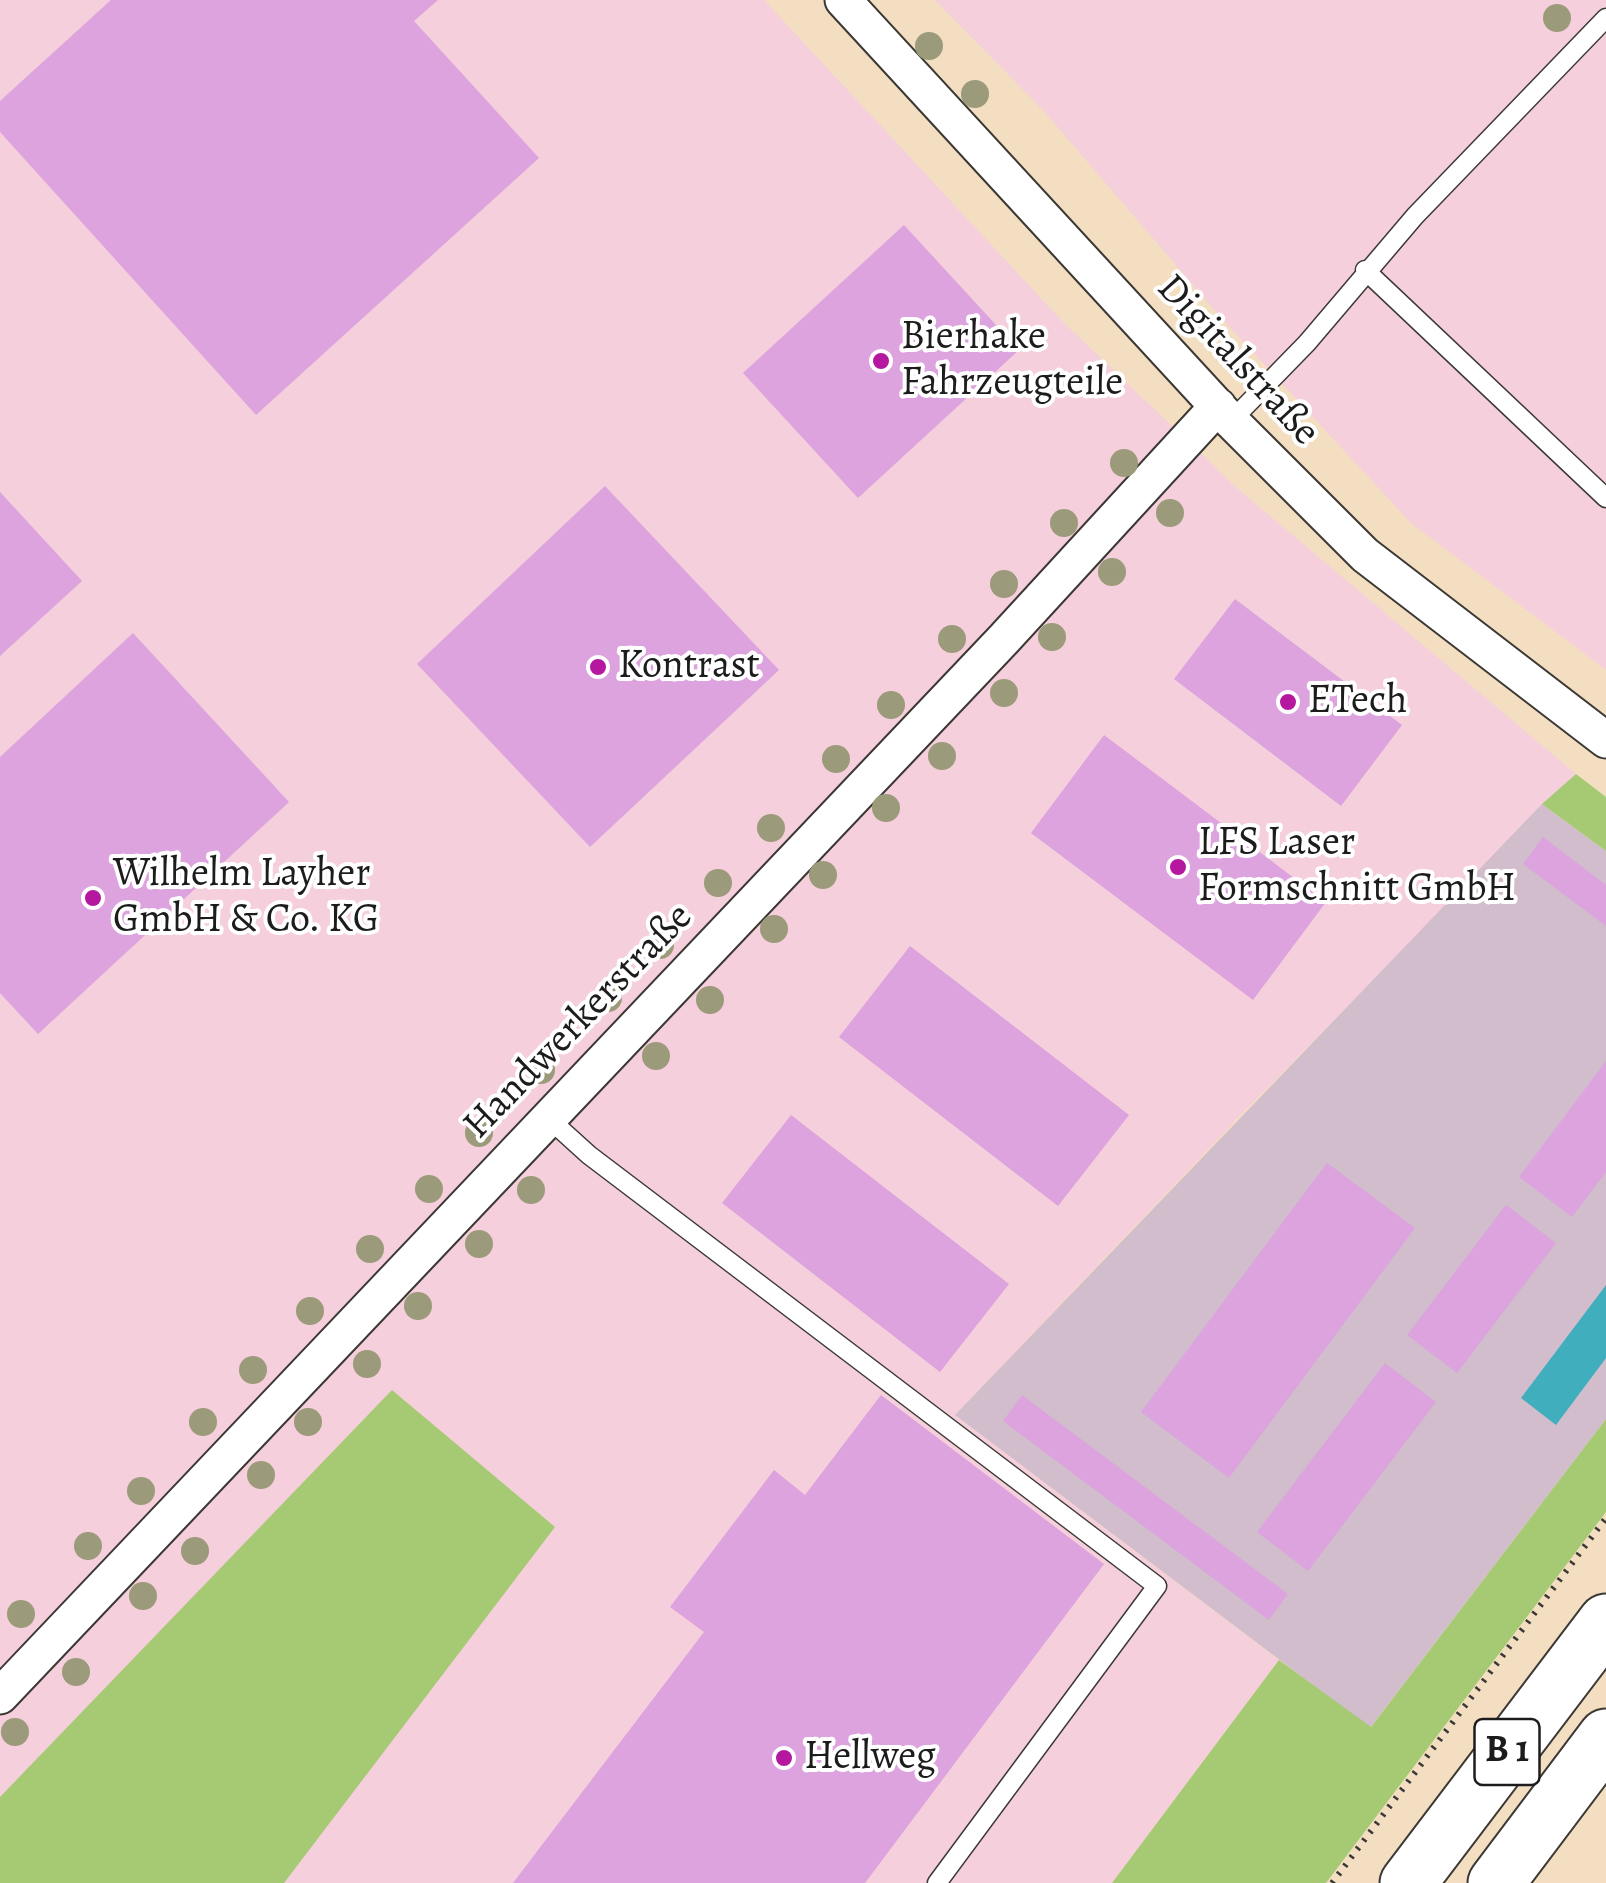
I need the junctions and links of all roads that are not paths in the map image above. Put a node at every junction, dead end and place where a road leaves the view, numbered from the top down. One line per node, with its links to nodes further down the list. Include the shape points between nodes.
1 (843, 0): 4 (street, Digitalstraße)
2 (1606, 18): 3 (lane)
3 (1365, 270): 4 (lane, via 1307,343); 5 (lane)
4 (1224, 414): 6 (street, Digitalstraße, via 1395,581); 7 (street, Handwerkerstraße)
5 (1606, 498)
6 (1606, 740)
7 (547, 1117): 9 (street, Handwerkerstraße); 11 (lane, via 588,1155 1157,1586)
8 (1606, 1622): 12 (main road, B 1)
9 (0, 1696)
10 (1606, 1737): 13 (main road, B 1)
11 (936, 1883)
12 (1408, 1883)
13 (1496, 1883)

